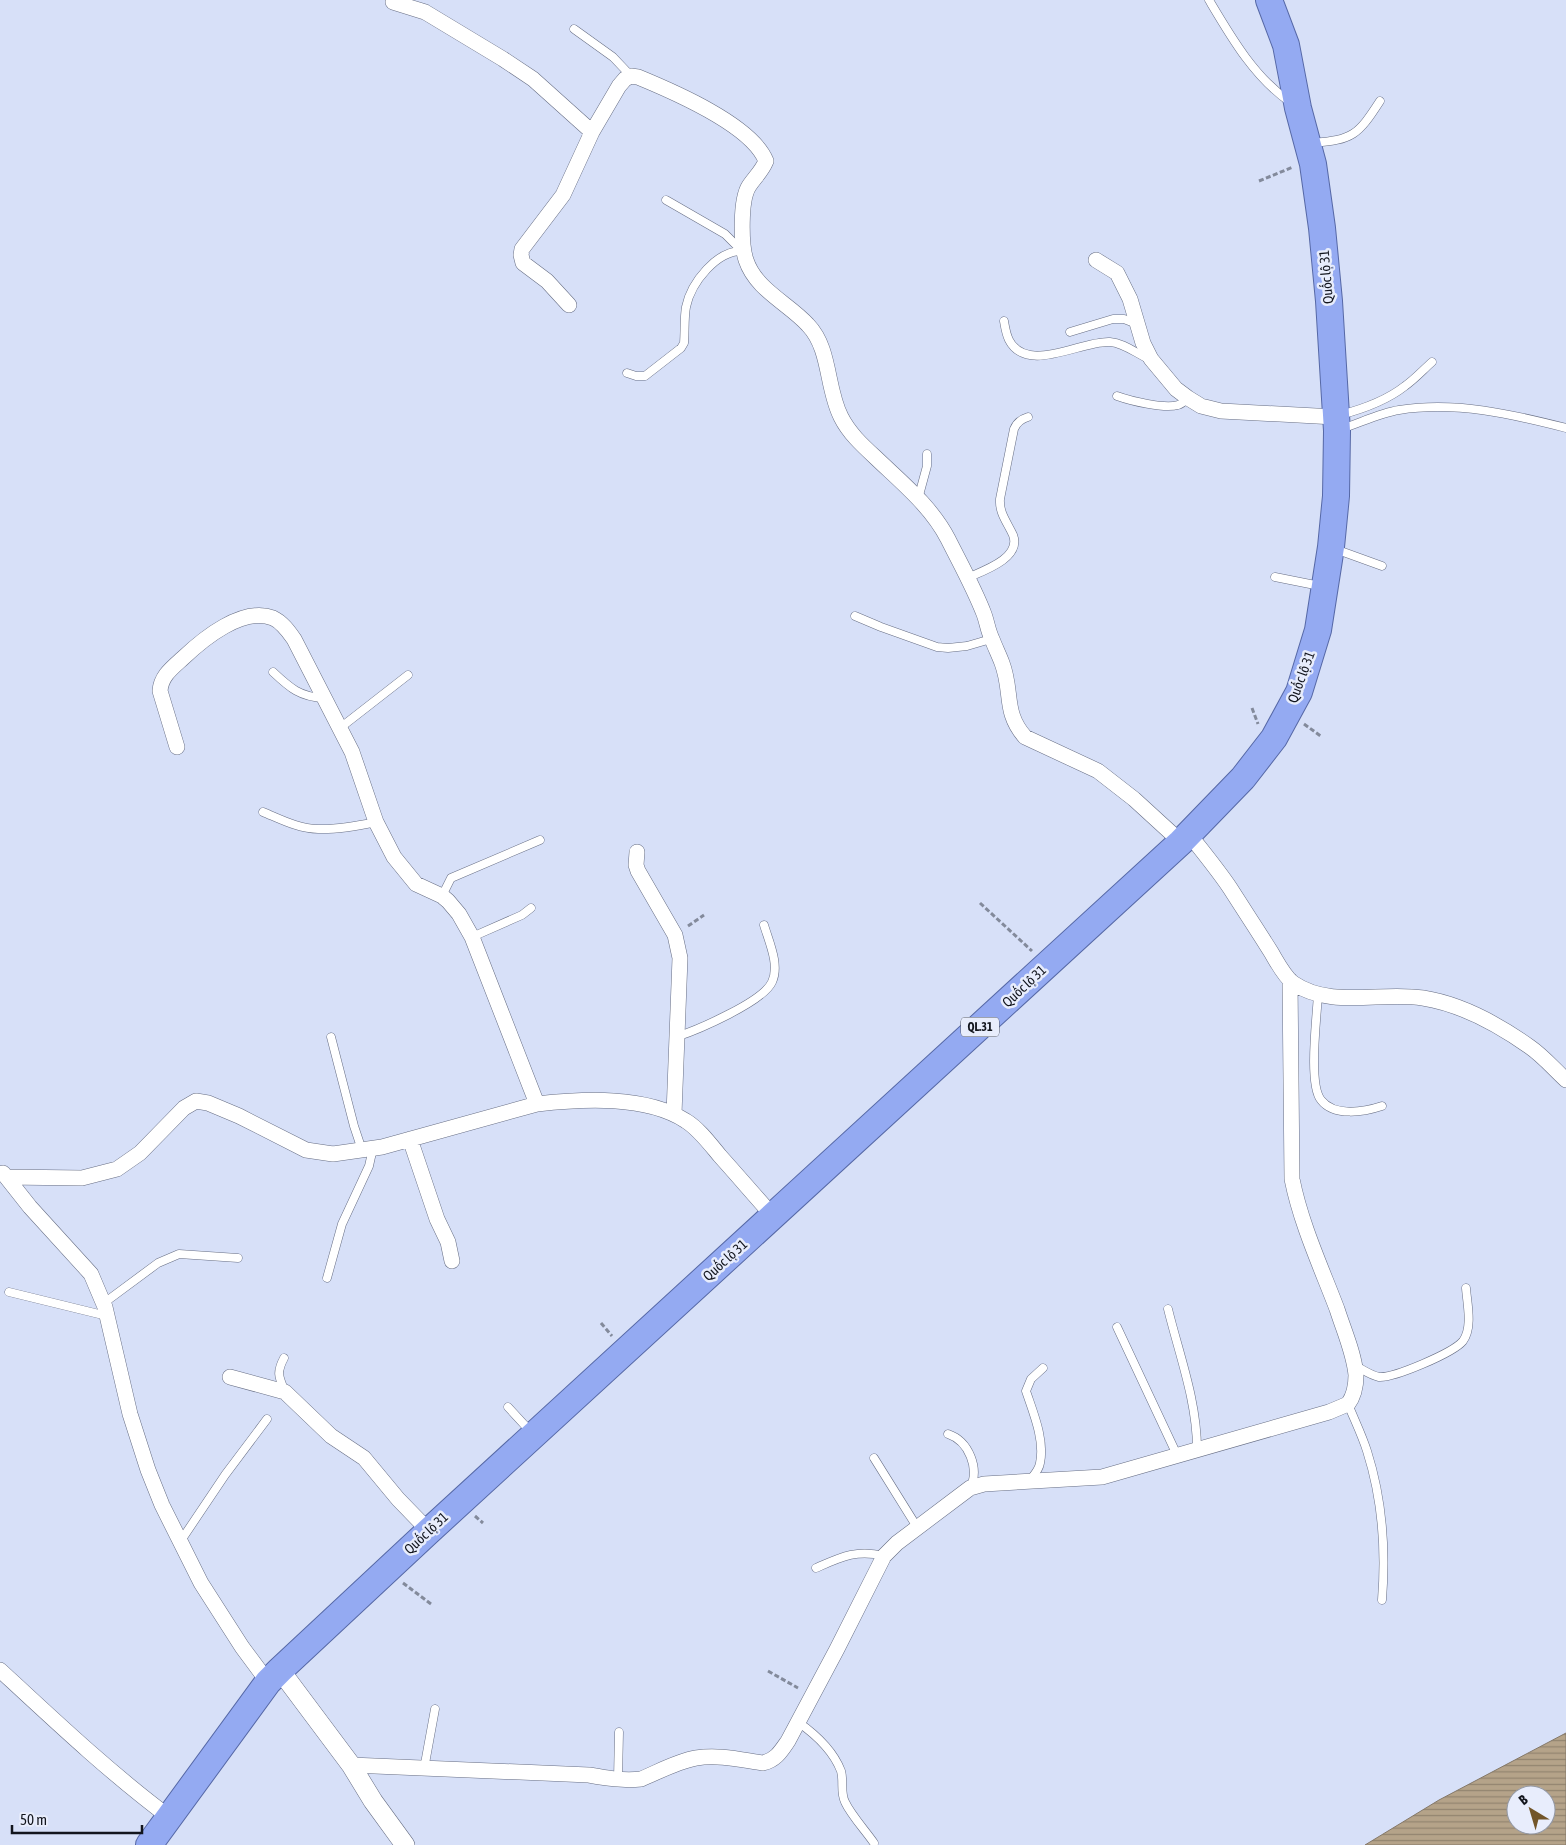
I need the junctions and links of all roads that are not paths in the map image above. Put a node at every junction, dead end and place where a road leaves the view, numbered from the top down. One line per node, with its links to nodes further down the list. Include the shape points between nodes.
1 (1210, 0): 7 (lane, via 1254,68)
2 (1270, 0): 7 (highway, Quốc lộ 31 / QL.31, via 1286,45)
3 (393, 2): 8 (street, via 425,12 503,58 533,79)
4 (574, 29): 5 (lane, via 613,57)
5 (631, 76): 8 (street, via 619,86); 11 (street, via 707,109 739,130 763,155 766,161 749,186 742,212)
6 (1380, 101): 9 (lane, via 1365,125 1350,137)
7 (1298, 108): 9 (highway, Quốc lộ 31 / QL.31)
8 (592, 132): 13 (street, via 563,195 522,249 521,255 523,263 547,281)
9 (1310, 154): 23 (highway, Quốc lộ 31 / QL.31, via 1322,228)
10 (666, 200): 11 (lane, via 725,234)
11 (742, 250): 19 (lane, via 720,258 697,282 686,308 681,348 645,376); 26 (street, via 750,271 759,282 808,324 817,337 840,416 851,433)
12 (1096, 260): 15 (street, via 1117,273 1130,299)
13 (569, 305)
14 (1004, 321): 17 (lane, via 1007,338 1022,353 1056,354 1093,343 1112,342)
15 (1137, 324): 16 (lane, via 1113,319); 17 (street)
16 (1070, 332)
17 (1151, 359): 21 (street)
18 (1432, 362): 23 (lane, via 1406,386)
19 (626, 372)
20 (1117, 396): 21 (lane, via 1165,405 1177,405)
21 (1188, 398): 23 (street, via 1222,411)
22 (1028, 417): 30 (lane, via 1014,429 999,507 1014,541 1013,548 1003,560)
23 (1336, 424): 24 (lane, via 1397,410 1448,406 1522,416); 27 (highway, Quốc lộ 31 / QL.31, via 1336,496)
24 (1566, 428)
25 (927, 454): 26 (lane)
26 (918, 499): 30 (street, via 938,521)
27 (1331, 547): 28 (lane); 31 (highway, Quốc lộ 31 / QL.31)
28 (1382, 566)
29 (1275, 577): 31 (lane)
30 (967, 578): 33 (street, via 984,613)
31 (1325, 587): 41 (highway, Quốc lộ 31 / QL.31, via 1318,630 1299,692 1274,738 1243,778)
32 (855, 616): 33 (lane, via 937,647 968,646)
33 (991, 639): 41 (street, via 1007,677 1016,728 1025,737 1098,771)
34 (273, 672): 36 (lane, via 288,687 302,694)
35 (408, 676): 37 (lane)
36 (324, 698): 37 (street); 38 (street, via 294,639 274,618 253,616 227,624 203,640 160,682)
37 (340, 728): 40 (street, via 352,752)
38 (177, 747)
39 (263, 812): 40 (lane, via 318,829)
40 (376, 822): 44 (street, via 394,857 409,877 416,884)
41 (1185, 838): 48 (street, via 1229,886); 59 (highway, Quốc lộ 31 / QL.31)
42 (540, 840): 44 (lane, via 451,878)
43 (637, 852): 51 (street, via 638,871 676,935 679,946)
44 (442, 896): 47 (street, via 459,914)
45 (531, 908): 47 (lane, via 522,916)
46 (764, 925): 51 (lane, via 774,960 772,982 763,992 723,1017)
47 (472, 937): 53 (street)
48 (1290, 980): 49 (street); 69 (street, via 1292,1179 1298,1206 1347,1338)
49 (1318, 994): 52 (street, via 1345,998 1423,998 1448,1004 1493,1024 1531,1048); 54 (lane, via 1314,1070 1315,1088 1320,1100 1334,1110)
50 (331, 1037): 57 (lane, via 354,1126)
51 (676, 1038): 55 (street)
52 (1566, 1080)
53 (537, 1104): 55 (street, via 620,1101 648,1104); 56 (street)
54 (1382, 1106)
55 (674, 1114): 59 (street, via 701,1134)
56 (410, 1139): 57 (street); 61 (street, via 448,1242)
57 (368, 1149): 58 (street, via 333,1154 306,1150 239,1116 196,1101 184,1108 140,1153 117,1169 82,1178); 62 (lane, via 369,1166 342,1224)
58 (3, 1174): 66 (street, via 91,1274)
59 (773, 1216): 77 (highway, Quốc lộ 31 / QL.31)
60 (238, 1258): 66 (lane, via 179,1254 158,1264)
61 (452, 1262)
62 (327, 1278)
63 (1466, 1288): 69 (lane, via 1467,1331 1456,1347 1394,1376 1378,1376)
64 (9, 1292): 66 (lane)
65 (1168, 1309): 78 (lane, via 1194,1414)
66 (105, 1310): 85 (street, via 133,1423 162,1504)
67 (1117, 1327): 79 (lane)
68 (284, 1358): 72 (lane, via 278,1373)
69 (1354, 1366): 73 (street, via 1354,1391)
70 (1043, 1368): 81 (lane, via 1031,1379 1026,1391 1035,1414 1041,1455 1038,1471)
71 (230, 1377): 72 (street)
72 (285, 1392): 84 (street, via 331,1436 364,1458)
73 (1348, 1404): 78 (street); 88 (lane, via 1366,1449 1380,1513 1384,1566)
74 (508, 1407): 77 (lane)
75 (267, 1419): 85 (lane)
76 (948, 1434): 82 (lane, via 959,1440 970,1455 975,1473)
77 (534, 1436): 84 (highway, Quốc lộ 31 / QL.31)
78 (1197, 1449): 79 (street)
79 (1176, 1455): 81 (street, via 1102,1476)
80 (874, 1458): 83 (lane)
81 (1029, 1481): 82 (street)
82 (970, 1488): 83 (street)
83 (918, 1528): 86 (street)
84 (429, 1531): 90 (highway, Quốc lộ 31 / QL.31)
85 (180, 1542): 90 (street, via 226,1623)
86 (884, 1556): 87 (lane, via 870,1553 848,1555); 92 (street)
87 (816, 1568)
88 (1382, 1600)
89 (0, 1670): 97 (street, via 77,1742)
90 (274, 1676): 94 (street); 97 (highway, Quốc lộ 31 / QL.31)
91 (435, 1709): 95 (lane)
92 (798, 1722): 96 (street, via 781,1752 769,1762 714,1756 694,1758 641,1779); 98 (lane, via 816,1734 836,1762 841,1772 844,1801)
93 (619, 1732): 96 (lane)
94 (351, 1764): 95 (street); 100 (street)
95 (424, 1769): 96 (street, via 589,1775)
96 (618, 1780)
97 (169, 1817): 99 (highway, Quốc lộ 31 / QL.31)
98 (874, 1843)
99 (150, 1845)
100 (405, 1845)

